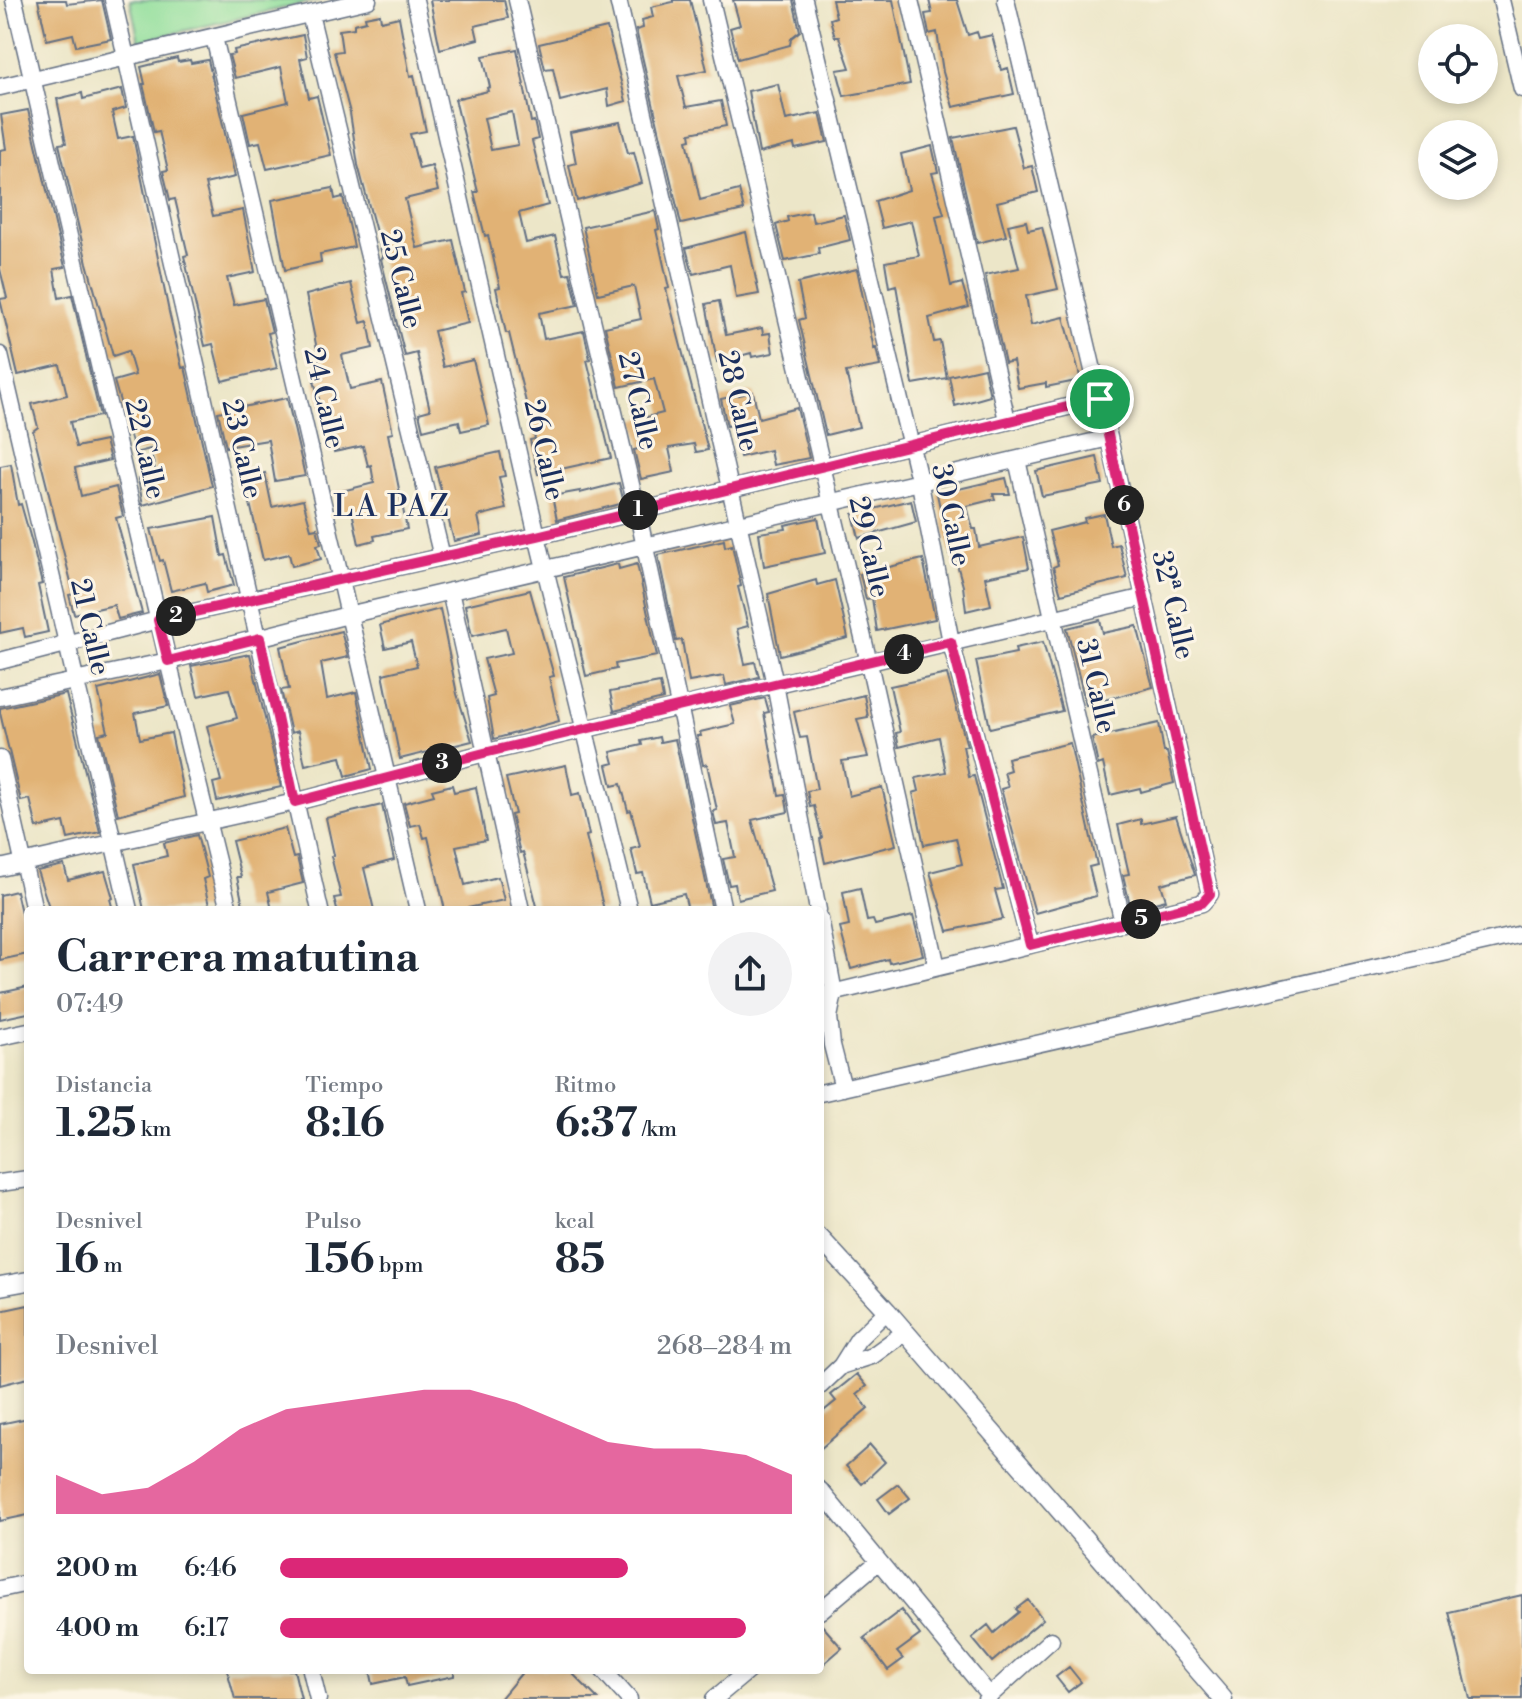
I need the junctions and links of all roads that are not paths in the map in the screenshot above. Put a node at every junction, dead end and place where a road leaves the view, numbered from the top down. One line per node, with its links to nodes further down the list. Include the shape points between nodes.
1 (14, 0): 15 (street, 22 Calle)
2 (113, 0): 14 (street, 23 Calle)
3 (368, 0): 12 (street)
4 (415, 0): 30 (street, 26 Calle)
5 (517, 0): 28 (street, 27 Calle)
6 (618, 0): 26 (street, 28 Calle)
7 (711, 0): 24 (street, 29 Calle)
8 (804, 0): 22 (street, 30 Calle)
9 (910, 0): 20 (street)
10 (1006, 0): 19 (street, 32ª Calle)
11 (1501, 0): 17 (street)
12 (310, 14): 13 (street); 32 (street, 25 Calle)
13 (214, 37): 14 (street); 34 (street, 24 Calle)
14 (125, 57): 15 (street); 37 (street, 23 Calle)
15 (32, 79): 16 (street); 40 (street, 22 Calle)
16 (0, 87)
17 (1522, 89)
18 (0, 355): 43 (street, 21 Calle)
19 (1100, 399): 20 (street); 21 (street, 32ª Calle)
20 (1007, 420): 22 (street)
21 (1109, 438): 23 (street); 36 (street, 32ª Calle)
22 (908, 444): 24 (street); 25 (street, 30 Calle)
23 (1017, 460): 25 (street); 39 (street, 31 Calle)
24 (823, 464): 26 (street); 27 (street, 29 Calle)
25 (920, 484): 27 (street); 42 (street, 30 Calle)
26 (731, 487): 28 (street); 29 (street, 28 Calle)
27 (832, 504): 29 (street); 46 (street, 29 Calle)
28 (637, 510): 30 (street); 31 (street, 27 Calle)
29 (740, 525): 31 (street); 48 (street, 28 Calle)
30 (537, 536): 32 (street); 33 (street, 26 Calle)
31 (644, 548): 33 (street); 50 (street, 27 Calle)
32 (442, 557): 34 (street)
33 (545, 569): 35 (street); 51 (street, 26 Calle)
34 (340, 580): 37 (street); 38 (street, 24 Calle)
35 (450, 591): 38 (street); 52 (street)
36 (1145, 597): 39 (street); 69 (street, 32ª Calle, via 1210,894 1202,903)
37 (250, 599): 40 (street); 41 (street, 23 Calle)
38 (348, 615): 41 (street); 54 (street, 24 Calle)
39 (1055, 619): 42 (street); 69 (street, 31 Calle)
40 (158, 620): 43 (street); 45 (street, 22 Calle)
41 (260, 638): 45 (street); 55 (street, 23 Calle)
42 (951, 642): 46 (street); 71 (street, 30 Calle)
43 (68, 645): 44 (street); 47 (street, 21 Calle)
44 (0, 661)
45 (168, 661): 47 (street); 56 (street, 22 Calle)
46 (869, 663): 48 (street); 73 (street, 29 Calle)
47 (76, 679): 49 (street); 57 (street, 21 Calle)
48 (775, 684): 50 (street); 68 (street, 28 Calle)
49 (0, 697)
50 (679, 708): 51 (street); 67 (street, 27 Calle)
51 (585, 729): 52 (street); 66 (street, 26 Calle)
52 (484, 753): 54 (street); 65 (street)
53 (0, 759): 58 (street)
54 (386, 777): 55 (street); 64 (street, 24 Calle)
55 (295, 802): 56 (street); 63 (street, 23 Calle)
56 (208, 822): 57 (street); 62 (street, 22 Calle)
57 (113, 842): 58 (street); 61 (street, 21 Calle)
58 (24, 862): 59 (street); 60 (street)
59 (0, 868)
60 (33, 906)
61 (128, 906)
62 (228, 906)
63 (319, 906)
64 (417, 906)
65 (520, 906)
66 (628, 906)
67 (722, 906)
68 (817, 906)
69 (1123, 923): 71 (street)
70 (1522, 934): 77 (street)
71 (1030, 945): 73 (street)
72 (824, 962): 74 (street)
73 (937, 967): 74 (street)
74 (827, 995): 77 (street)
75 (24, 1032): 76 (street)
76 (0, 1037)
77 (843, 1088): 78 (street)
78 (824, 1092)
79 (24, 1180): 80 (street)
80 (0, 1183)
81 (824, 1242): 84 (street)
82 (24, 1282): 83 (street)
83 (0, 1286)
84 (887, 1311): 85 (street); 86 (street, via 858,1339)
85 (905, 1332): 86 (street, via 872,1356); 101 (street)
86 (841, 1366): 87 (street)
87 (824, 1382)
88 (824, 1495): 89 (street)
89 (878, 1562): 92 (street); 97 (street)
90 (24, 1584): 91 (street)
91 (0, 1589)
92 (824, 1608)
93 (1051, 1640): 97 (street)
94 (312, 1674): 98 (street)
95 (607, 1674): 99 (street)
96 (744, 1674): 100 (street)
97 (988, 1697)
98 (318, 1699)
99 (629, 1699)
100 (714, 1699)
101 (1223, 1699)

